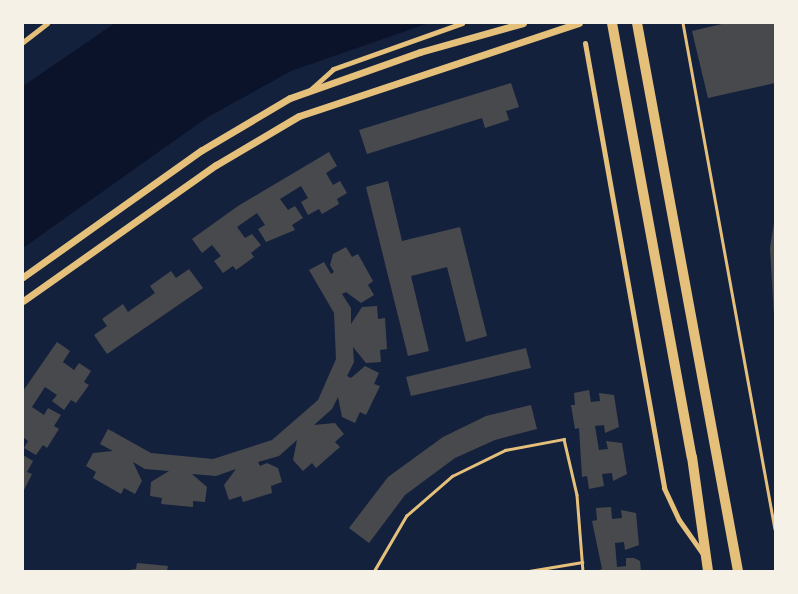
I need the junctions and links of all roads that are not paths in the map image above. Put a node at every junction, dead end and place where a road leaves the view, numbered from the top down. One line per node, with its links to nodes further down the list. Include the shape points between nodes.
1 (47, 23): 8 (street)
2 (462, 23): 10 (street, via 332,69)
3 (523, 23): 10 (street, via 420,52)
4 (579, 23): 12 (street, via 299,116 216,165)
5 (612, 23): 15 (highway)
6 (637, 23): 19 (highway)
7 (683, 23): 13 (lane)
8 (23, 42)
9 (585, 43): 15 (street, via 664,488)
10 (307, 92): 11 (street, via 202,150)
11 (23, 277)
12 (23, 301)
13 (775, 529)
14 (582, 562): 16 (lane, via 577,495 564,439 505,450 452,476 406,516); 17 (lane); 18 (lane)
15 (708, 566)
16 (374, 571)
17 (529, 571)
18 (583, 571)
19 (738, 571)

